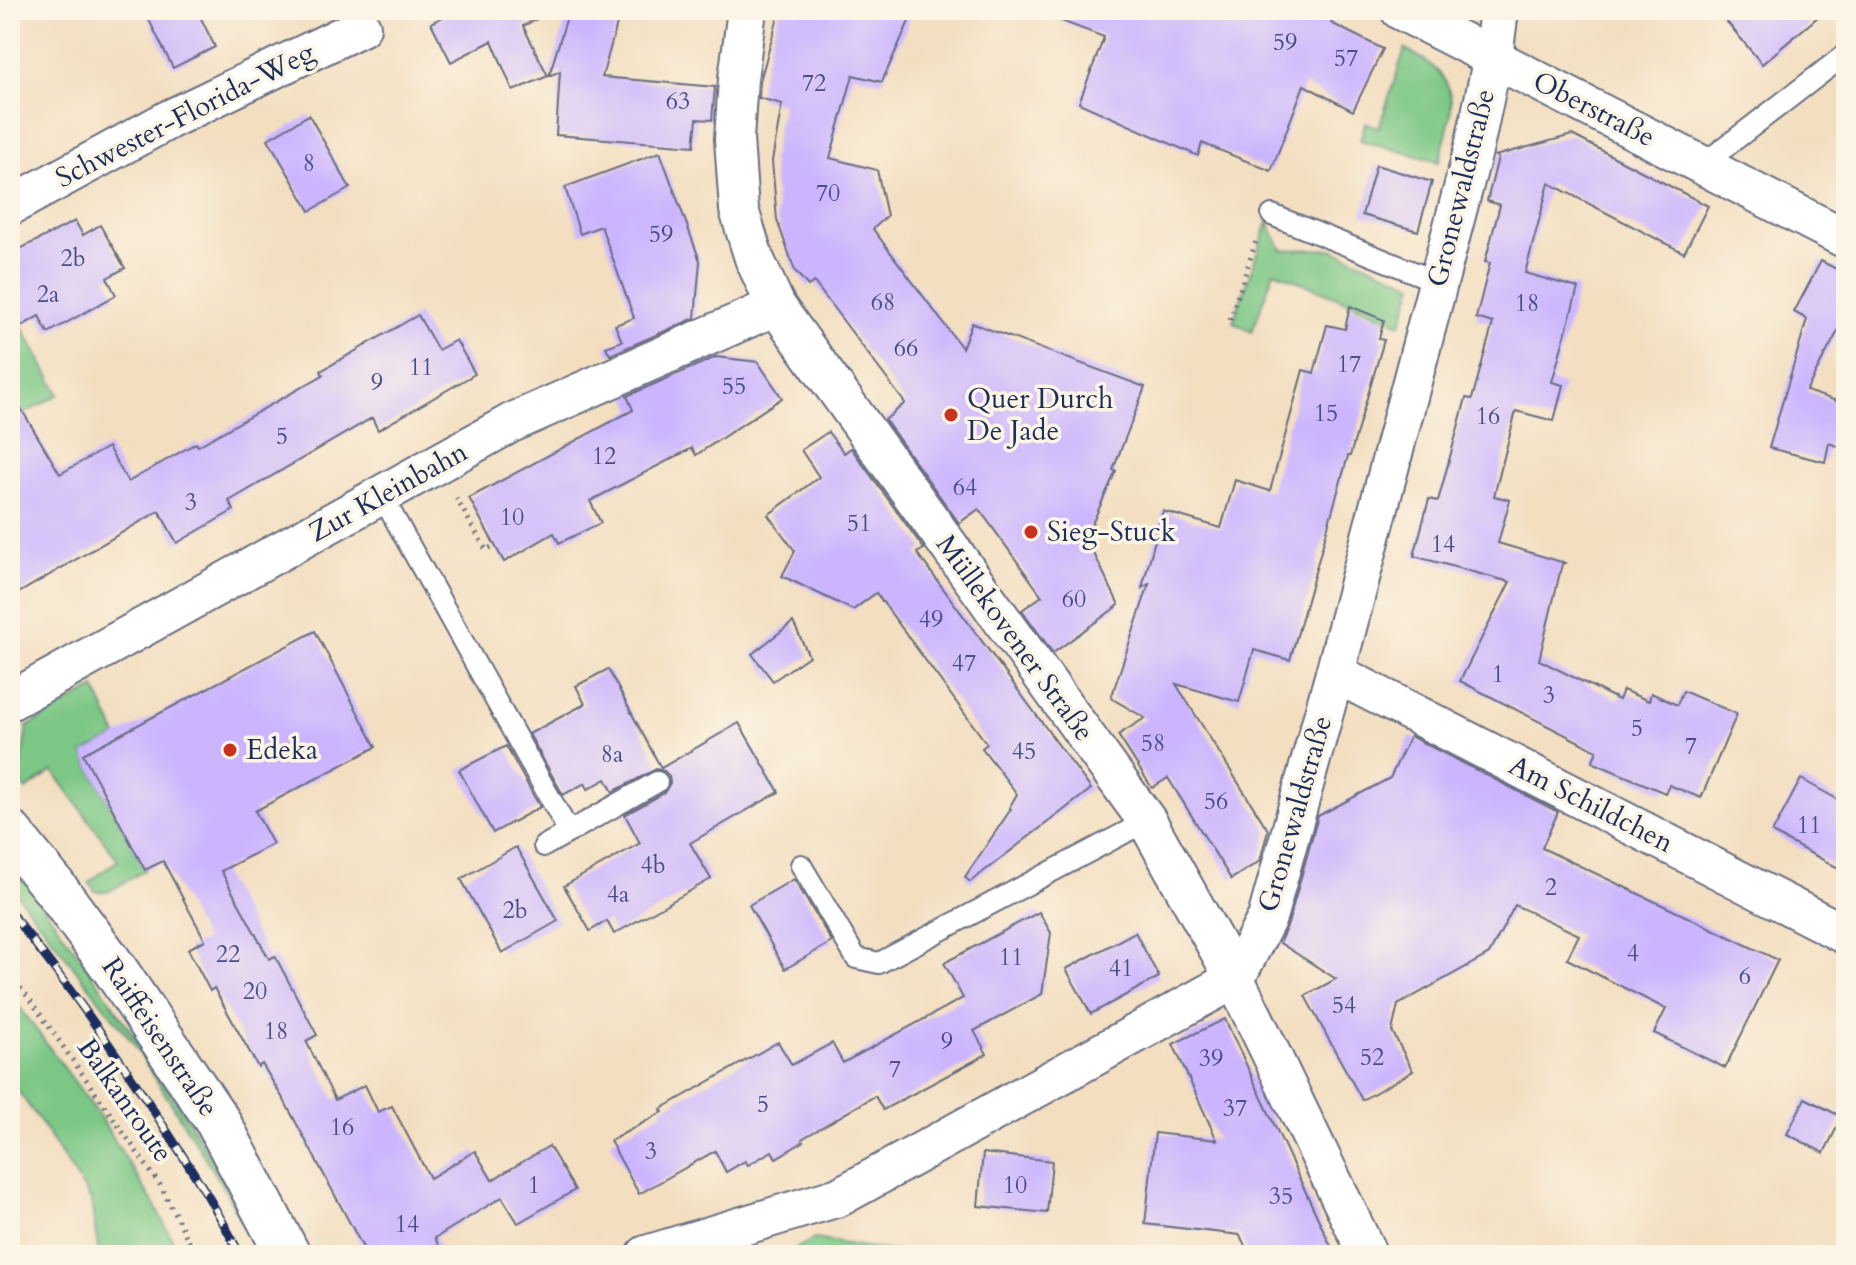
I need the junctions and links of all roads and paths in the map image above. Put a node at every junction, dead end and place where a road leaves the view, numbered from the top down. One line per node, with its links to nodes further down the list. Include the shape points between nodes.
1 (747, 10): 12 (street, Müllekovener Straße, via 734,139 739,210)
2 (1400, 10): 6 (street, Oberstraße)
3 (1499, 10): 6 (street, Gronewaldstraße)
4 (361, 27): 8 (street, Schwester-Florida-Weg, via 170,119)
5 (1846, 54): 7 (lane)
6 (1493, 57): 7 (street, Oberstraße); 11 (street, Gronewaldstraße)
7 (1702, 165): 10 (street, Oberstraße)
8 (10, 206)
9 (1272, 215): 11 (lane); 13 (path, via 1263,220)
10 (1846, 239)
11 (1438, 282): 17 (street, Gronewaldstraße)
12 (776, 306): 14 (street, Zur Kleinbahn, via 511,423); 20 (street, Müllekovener Straße)
13 (1230, 320)
14 (437, 465): 15 (street, Zur Kleinbahn); 16 (path, via 486,550)
15 (382, 496): 18 (street, Zur Kleinbahn); 21 (lane)
16 (495, 545)
17 (1335, 673): 25 (street, Am Schildchen); 27 (street, Gronewaldstraße, via 1267,918)
18 (10, 701)
19 (657, 782): 21 (lane)
20 (1147, 821): 24 (lane, via 879,963 856,958); 27 (street, Müllekovener Straße)
21 (569, 832): 23 (lane)
22 (10, 833): 29 (street, Raiffeisenstraße, via 114,968 218,1122)
23 (544, 846)
24 (801, 865)
25 (1846, 935)
26 (10, 976): 28 (path, Balkanroute, via 160,1185)
27 (1235, 979): 30 (street, via 839,1197); 31 (street, Müllekovener Straße)
28 (196, 1255)
29 (288, 1255)
30 (646, 1255)
31 (1368, 1255)

